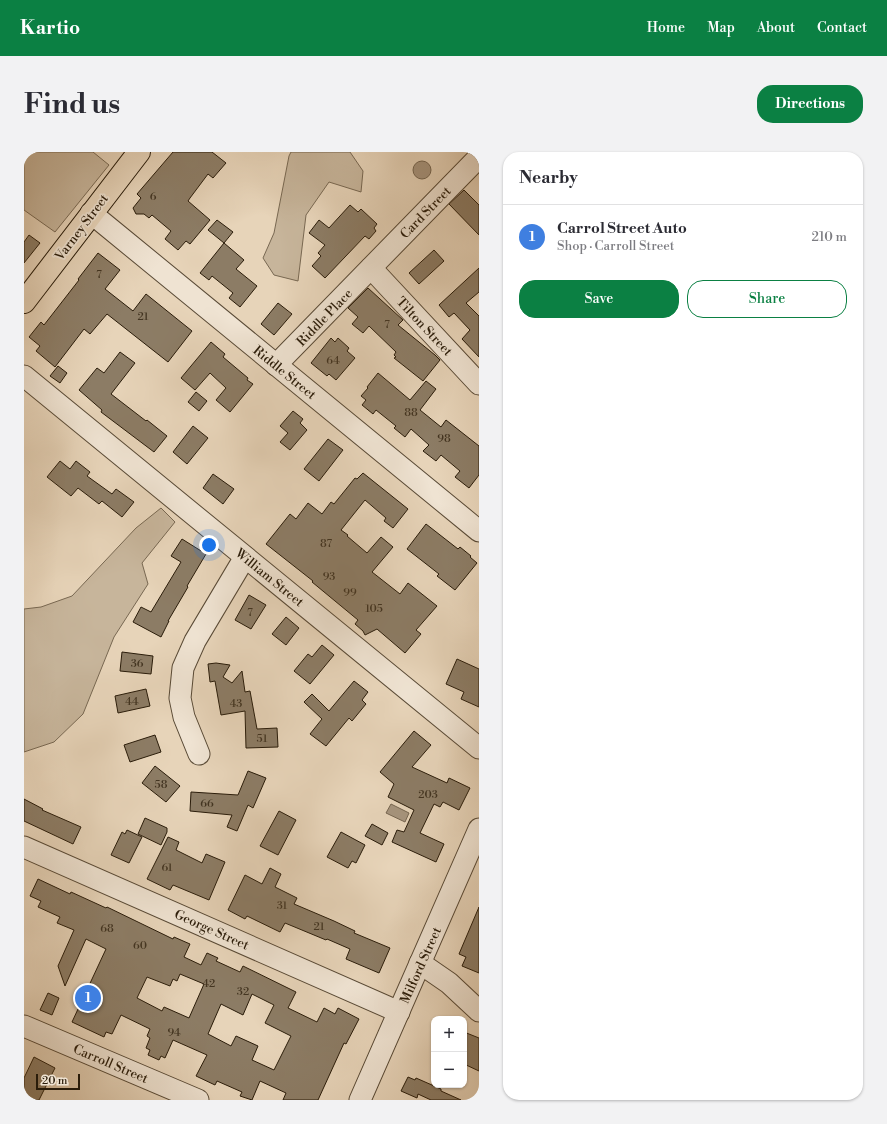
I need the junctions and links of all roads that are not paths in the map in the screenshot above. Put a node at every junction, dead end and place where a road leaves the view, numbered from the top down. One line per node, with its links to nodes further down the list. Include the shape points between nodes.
1 (139, 152): 3 (main road, Varney Street)
2 (479, 157): 4 (street, Card Street)
3 (91, 213): 5 (main road, Varney Street); 6 (street, Riddle Street)
4 (371, 268): 6 (street, Riddle Place); 8 (street, Tilton Street)
5 (24, 302)
6 (276, 365): 9 (street, Riddle Street)
7 (24, 376): 10 (street, William Street)
8 (479, 384)
9 (479, 531)
10 (245, 557): 11 (street, William Street); 12 (street, via 195,641 184,668 180,698 184,717)
11 (479, 748)
12 (199, 754)
13 (479, 829): 15 (street, Milford Street)
14 (24, 847): 19 (street, George Street)
15 (420, 963): 16 (street); 19 (street, Milford Street)
16 (449, 983): 17 (street, via 464,984); 18 (street)
17 (479, 992)
18 (479, 1011)
19 (399, 1012): 22 (street, Milford Street)
20 (24, 1026): 21 (street, Carroll Street)
21 (198, 1100)
22 (360, 1100)

